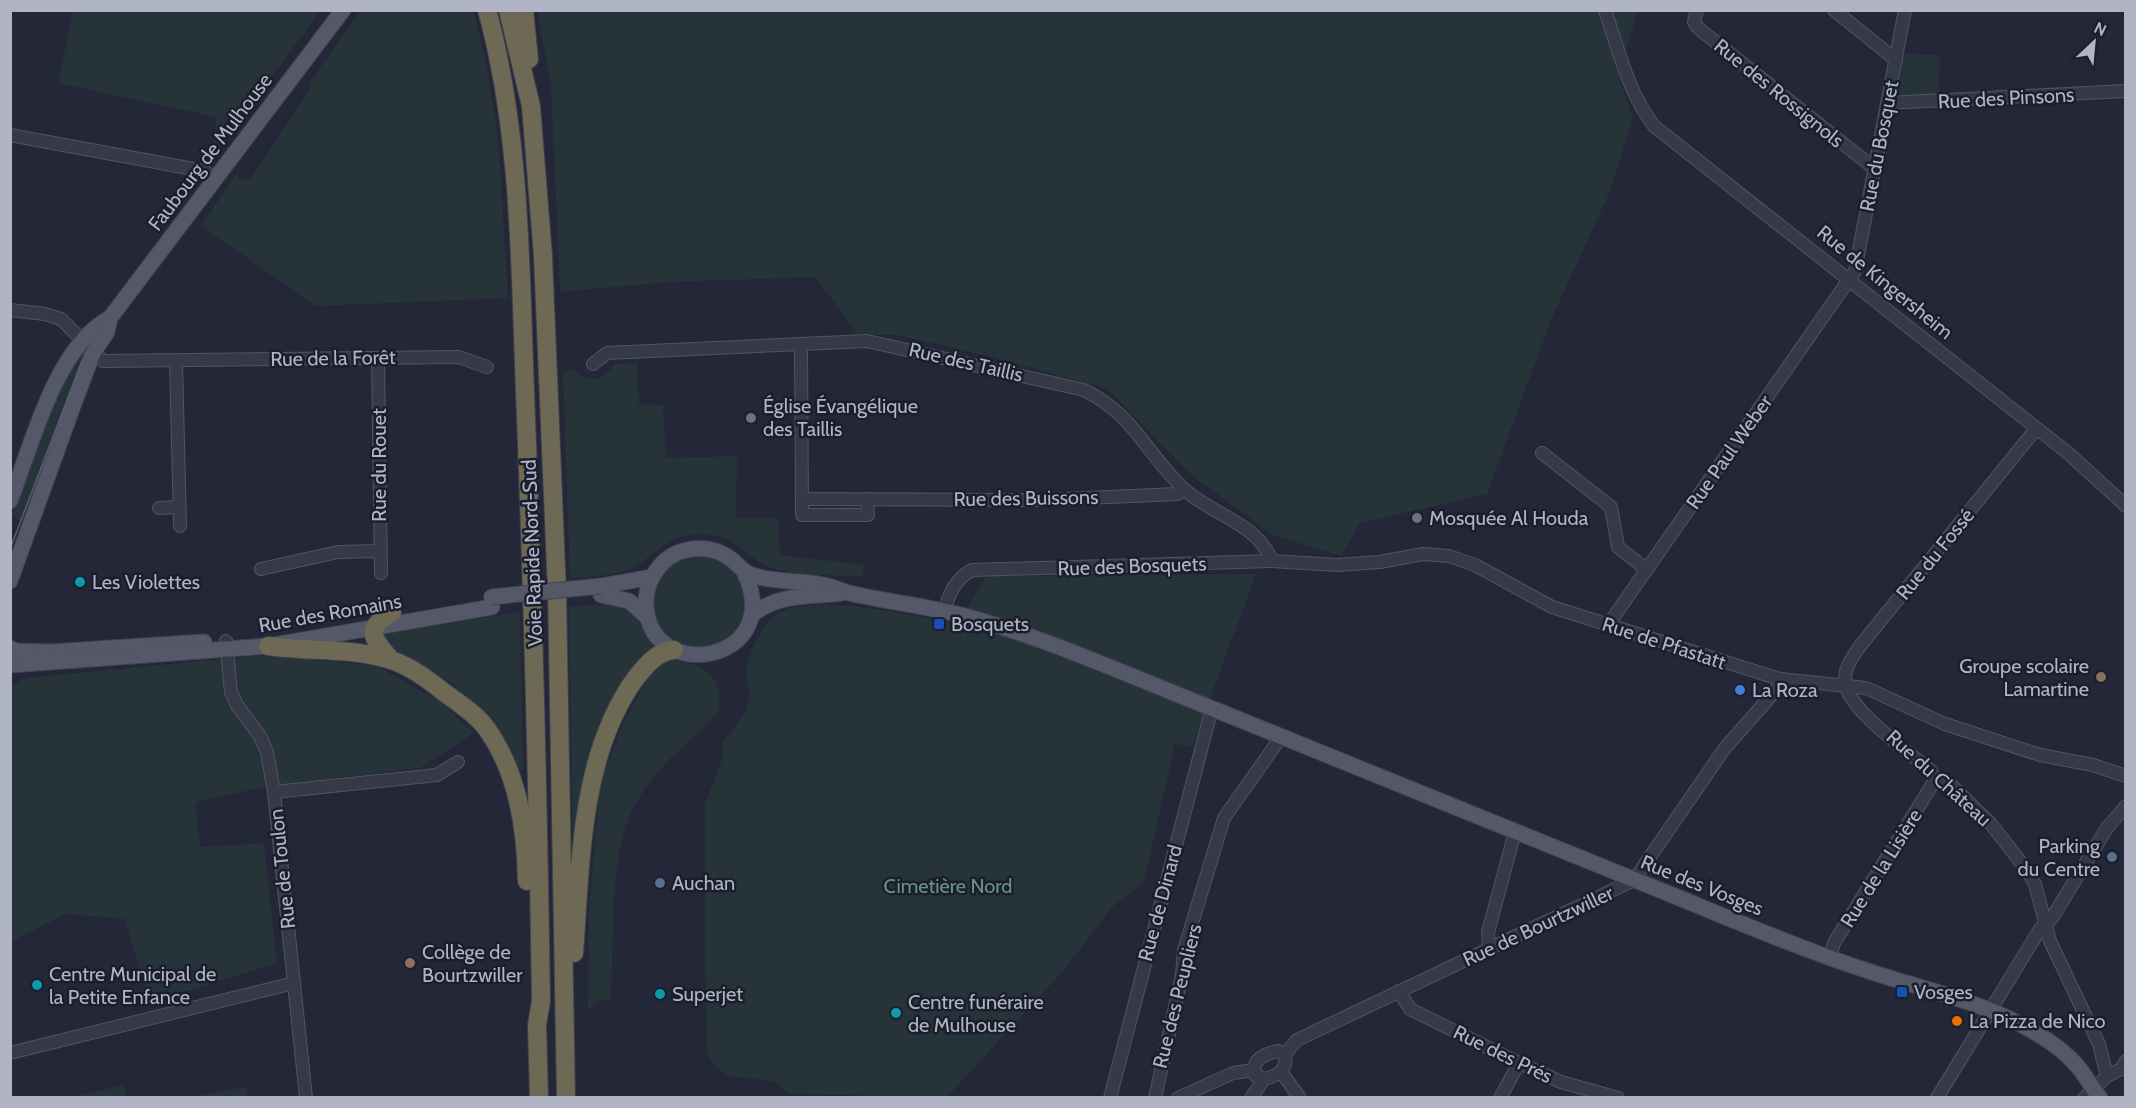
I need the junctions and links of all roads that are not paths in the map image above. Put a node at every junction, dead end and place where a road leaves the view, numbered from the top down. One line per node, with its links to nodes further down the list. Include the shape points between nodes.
1 (342, 10): 15 (main road, Faubourg de Mulhouse)
2 (487, 10): 78 (highway, Voie Rapide Nord-Sud, via 508,108 519,247 534,614 541,1001)
3 (508, 10): 12 (highway, Voie Rapide Nord-Sud)
4 (524, 10): 12 (highway)
5 (1605, 10): 16 (street, Rue de Kingersheim, via 1629,83 1654,126)
6 (1697, 10): 14 (street, Rue des Rossignols, via 1694,22 1698,28)
7 (1834, 10): 9 (street)
8 (1905, 10): 9 (street, Rue du Bosquet)
9 (1896, 60): 11 (street, Rue du Bosquet)
10 (2126, 91): 11 (street, Rue des Pinsons)
11 (1887, 103): 14 (street, Rue du Bosquet)
12 (531, 106): 77 (highway, Voie Rapide Nord-Sud, via 543,256 557,592)
13 (10, 135): 15 (street, via 204,171)
14 (1875, 169): 16 (street, Rue du Bosquet)
15 (216, 179): 18 (main road, Faubourg de Mulhouse)
16 (1850, 280): 26 (street, Rue de Kingersheim); 40 (street, Rue Paul Weber)
17 (10, 310): 19 (street, via 61,319)
18 (110, 318): 19 (main road); 21 (main road, via 107,332)
19 (82, 338): 21 (street); 31 (main road, via 48,403)
20 (801, 345): 24 (street, Rue des Taillis, via 607,352); 28 (street, Rue des Taillis, via 867,341 889,344 1084,390 1114,408); 29 (street)
21 (93, 353): 23 (street, Rue de la Forêt, via 104,362); 44 (main road)
22 (378, 358): 23 (street, Rue de la Forêt); 25 (street, Rue de la Forêt, via 459,357); 36 (street, Rue du Rouet)
23 (176, 361): 33 (street)
24 (593, 364)
25 (487, 367)
26 (2036, 429): 32 (street, Rue de Kingersheim); 61 (street, Rue du Fossé, via 1860,646 1846,668)
27 (1542, 453): 40 (street, via 1611,507 1618,547)
28 (1185, 490): 30 (street, Rue des Buissons, via 1177,494 1042,500); 37 (street, Rue des Taillis, via 1247,528 1266,547)
29 (802, 499): 30 (street, Rue des Buissons); 30 (street, via 801,516 867,515)
30 (867, 499)
31 (10, 501)
32 (2126, 506)
33 (179, 507): 34 (street); 35 (street)
34 (159, 508)
35 (180, 526)
36 (379, 551): 39 (street, via 338,552); 41 (street, Rue du Rouet)
37 (1272, 561): 38 (street, Rue des Bosquets); 48 (street, Rue des Bosquets, via 972,570 955,585)
38 (1344, 565): 52 (street, Rue de Pfastatt, via 1423,554 1449,556 1475,565 1552,607)
39 (261, 569)
40 (1647, 570): 52 (street, Rue Paul Weber)
41 (381, 573)
42 (745, 574): 43 (main road, via 725,555 698,548 671,556); 46 (main road, via 823,585); 50 (main road, via 753,600)
43 (652, 577): 45 (main road, Rue des Romains); 51 (main road, via 646,597)
44 (10, 581)
45 (601, 591): 47 (main road, Rue des Romains, bridge); 51 (main road, Rue des Romains, via 629,601)
46 (848, 593): 48 (main road, Rue des Vosges); 50 (main road, via 795,596 768,603)
47 (491, 602): 49 (main road, Rue des Romains); 53 (main road, Rue des Romains)
48 (944, 611): 62 (main road, Rue des Vosges, via 1052,644)
49 (392, 613): 53 (highway, via 376,621); 54 (main road, Rue des Romains)
50 (752, 615): 57 (main road, via 739,639 728,648 701,656)
51 (648, 618): 57 (main road, via 654,631)
52 (1608, 625): 60 (street, Rue de Pfastatt)
53 (373, 627): 55 (main road, Rue des Romains); 58 (highway, via 376,642)
54 (226, 646): 55 (main road, Rue des Romains); 56 (main road, Rue des Romains, via 50,652); 59 (main road, Rue des Romains); 67 (street, Rue de Toulon, via 231,692 267,752)
55 (268, 646): 58 (highway, via 297,651 344,651)
56 (10, 648)
57 (674, 650): 77 (highway, via 663,651 654,658 622,698 598,759 590,793)
58 (391, 660): 78 (highway, via 432,682 459,704 485,727 503,756 522,822 531,996)
59 (10, 666)
60 (1780, 679): 61 (street, Rue de Pfastatt); 70 (street, Rue de Bourtzwiller, via 1778,689 1725,748)
61 (1845, 684): 65 (street, Rue de Pfastatt, via 1881,693 1945,724 2040,755); 66 (street, Rue du Château, via 1854,704 1931,771)
62 (1212, 708): 63 (main road, Rue des Vosges); 91 (street, Rue de Dinard)
63 (1281, 737): 69 (main road, Rue des Vosges); 92 (street, Rue des Peupliers, via 1224,818 1184,950)
64 (458, 762): 67 (street, via 437,775)
65 (2126, 776)
66 (1935, 780): 71 (street, Rue du Château, via 1949,783 1991,824 2026,869 2035,884); 73 (street, Rue de la Lisière, via 1834,943)
67 (274, 792): 74 (street, Rue de Toulon)
68 (2126, 806): 71 (street, via 2107,828)
69 (1515, 832): 70 (main road, Rue des Vosges); 72 (street, via 1488,932)
70 (1634, 880): 72 (street, Rue de Bourtzwiller); 73 (main road, Rue des Vosges)
71 (2046, 925): 76 (street); 85 (street, Rue du Château, via 2098,1044)
72 (1489, 948): 75 (street, Rue de Bourtzwiller)
73 (1830, 957): 76 (main road, Rue des Vosges)
74 (294, 983): 79 (street); 88 (street, Rue de Toulon)
75 (1399, 991): 80 (street, Rue de Bourtzwiller, via 1297,1040); 82 (street, Rue des Prés, via 1410,1009)
76 (1990, 1009): 87 (main road, Rue des Vosges, via 2073,1060); 98 (street)
77 (565, 1023): 90 (highway, Voie Rapide Nord-Sud)
78 (537, 1025): 89 (highway, Voie Rapide Nord-Sud)
79 (10, 1053)
80 (1286, 1054): 83 (street, via 1266,1054 1257,1060); 84 (street, via 1287,1063)
81 (2126, 1060): 85 (street, via 2121,1069)
82 (1519, 1063): 96 (street); 97 (street, Rue des Prés, via 1561,1082)
83 (1254, 1070): 86 (street, via 1255,1075); 93 (street, Rue des Peupliers, via 1233,1073)
84 (1281, 1072): 86 (street); 95 (street)
85 (2107, 1076): 87 (street)
86 (1264, 1079): 94 (street)
87 (2092, 1095)
88 (306, 1098)
89 (539, 1098)
90 (566, 1098)
91 (1110, 1098)
92 (1155, 1098)
93 (1178, 1098)
94 (1251, 1098)
95 (1300, 1098)
96 (1500, 1098)
97 (1618, 1098)
98 (1937, 1098)

